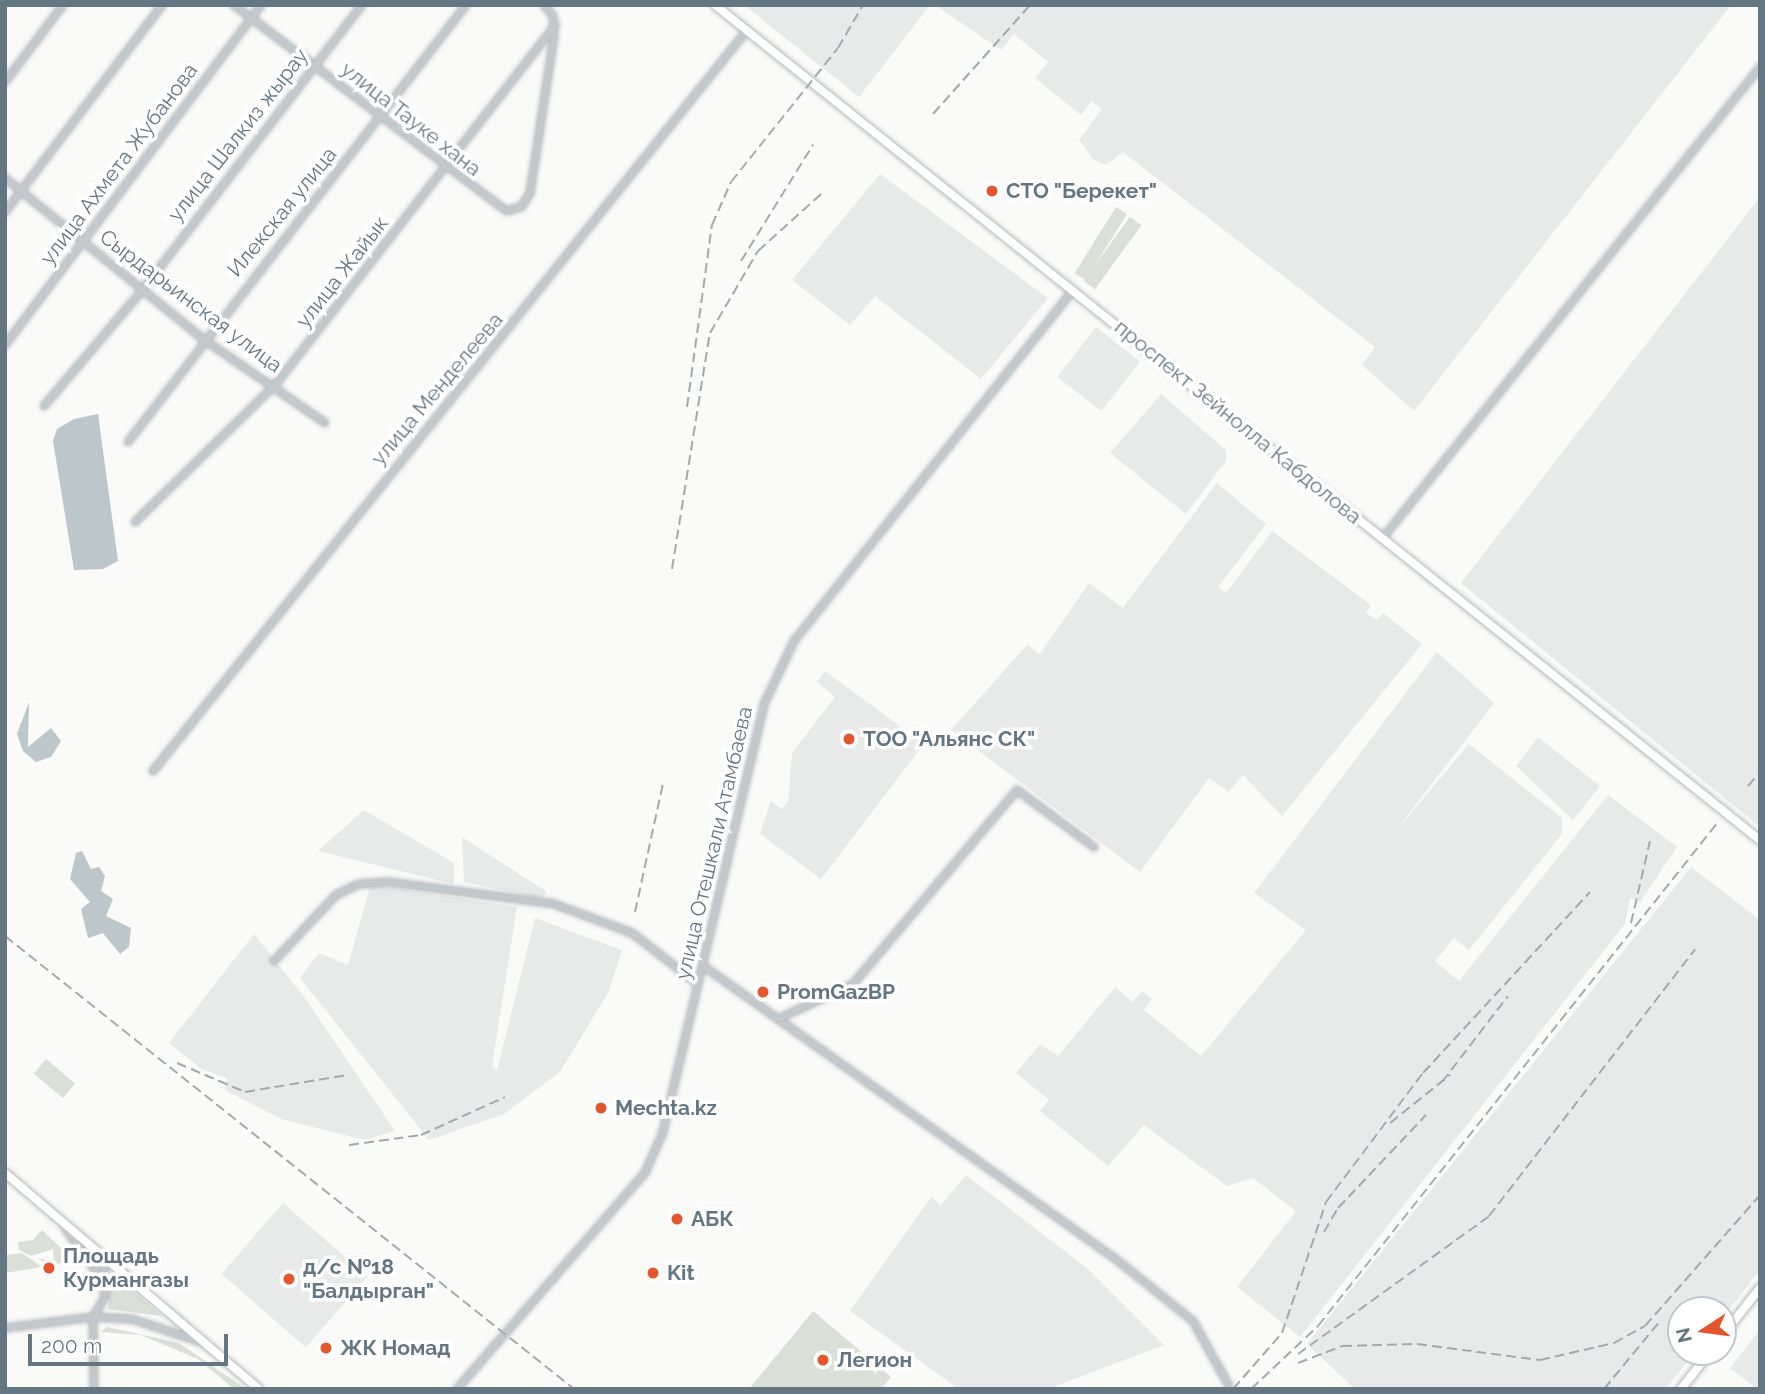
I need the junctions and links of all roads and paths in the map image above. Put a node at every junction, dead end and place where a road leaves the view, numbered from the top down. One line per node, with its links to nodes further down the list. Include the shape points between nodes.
1 (63, 5): 14 (street)
2 (162, 5): 18 (street)
3 (234, 5): 9 (street, улица Тауке хана)
4 (261, 5): 9 (street, улица Ахмета Жубанова)
5 (362, 5): 12 (street, улица Шалкиз жырау)
6 (466, 5): 15 (street, Илекская улица)
7 (544, 5): 10 (street)
8 (715, 5): 11 (main road, проспект Зейнолла Кабдолова)
9 (251, 18): 12 (street, улица Тауке хана); 20 (street, улица Ахмета Жубанова)
10 (555, 25): 16 (street, улица Жайык); 16 (street, улица Тауке хана, via 530,193 521,207 499,210)
11 (747, 30): 22 (main road, проспект Зейнолла Кабдолова); 31 (street, улица Менделеева)
12 (313, 65): 15 (street, улица Тауке хана); 21 (street, улица Шалкиз жырау)
13 (1760, 67): 30 (street)
14 (5, 82)
15 (380, 118): 16 (street, улица Тауке хана); 23 (street, Илекская улица)
16 (445, 169): 25 (street, улица Жайык)
17 (5, 178): 18 (street, Сырдарьинская улица)
18 (21, 191): 19 (street); 20 (street, Сырдарьинская улица)
19 (5, 212)
20 (83, 241): 21 (street, Сырдарьинская улица); 24 (street, улица Ахмета Жубанова)
21 (144, 288): 23 (street, Сырдарьинская улица); 26 (street, улица Шалкиз жырау)
22 (1074, 289): 30 (main road, проспект Зейнолла Кабдолова); 35 (street, улица Отешкали Атамбаева, via 794,641 764,704)
23 (203, 339): 25 (street, Сырдарьинская улица); 28 (street, Илекская улица)
24 (5, 345)
25 (273, 387): 27 (street, Сырдарьинская улица); 29 (street, улица Жайык)
26 (44, 406)
27 (325, 423)
28 (128, 442)
29 (135, 522)
30 (1382, 539): 32 (main road, проспект Зейнолла Кабдолова)
31 (153, 771)
32 (1760, 840)
33 (1094, 847): 37 (street, via 1017,790 853,984)
34 (274, 961): 36 (street, via 336,895 359,884 388,882 554,904 632,933)
35 (702, 965): 36 (street, улица Отешкали Атамбаева); 37 (street)
36 (698, 984): 51 (street, улица Отешкали Атамбаева, via 663,1132 645,1173)
37 (778, 1019): 48 (street, via 1117,1260 1193,1321)
38 (5, 1173): 39 (main road)
39 (54, 1213): 40 (main road); 41 (street)
40 (103, 1255): 41 (street); 46 (main road)
41 (106, 1286): 43 (street)
42 (1760, 1288): 44 (main road)
43 (93, 1317): 45 (street); 46 (street, via 132,1319); 49 (street)
44 (1737, 1317)
45 (5, 1328)
46 (201, 1342): 50 (main road)
47 (1699, 1366): 52 (main road)
48 (1229, 1386)
49 (94, 1389)
50 (259, 1389)
51 (457, 1389)
52 (1681, 1389)

